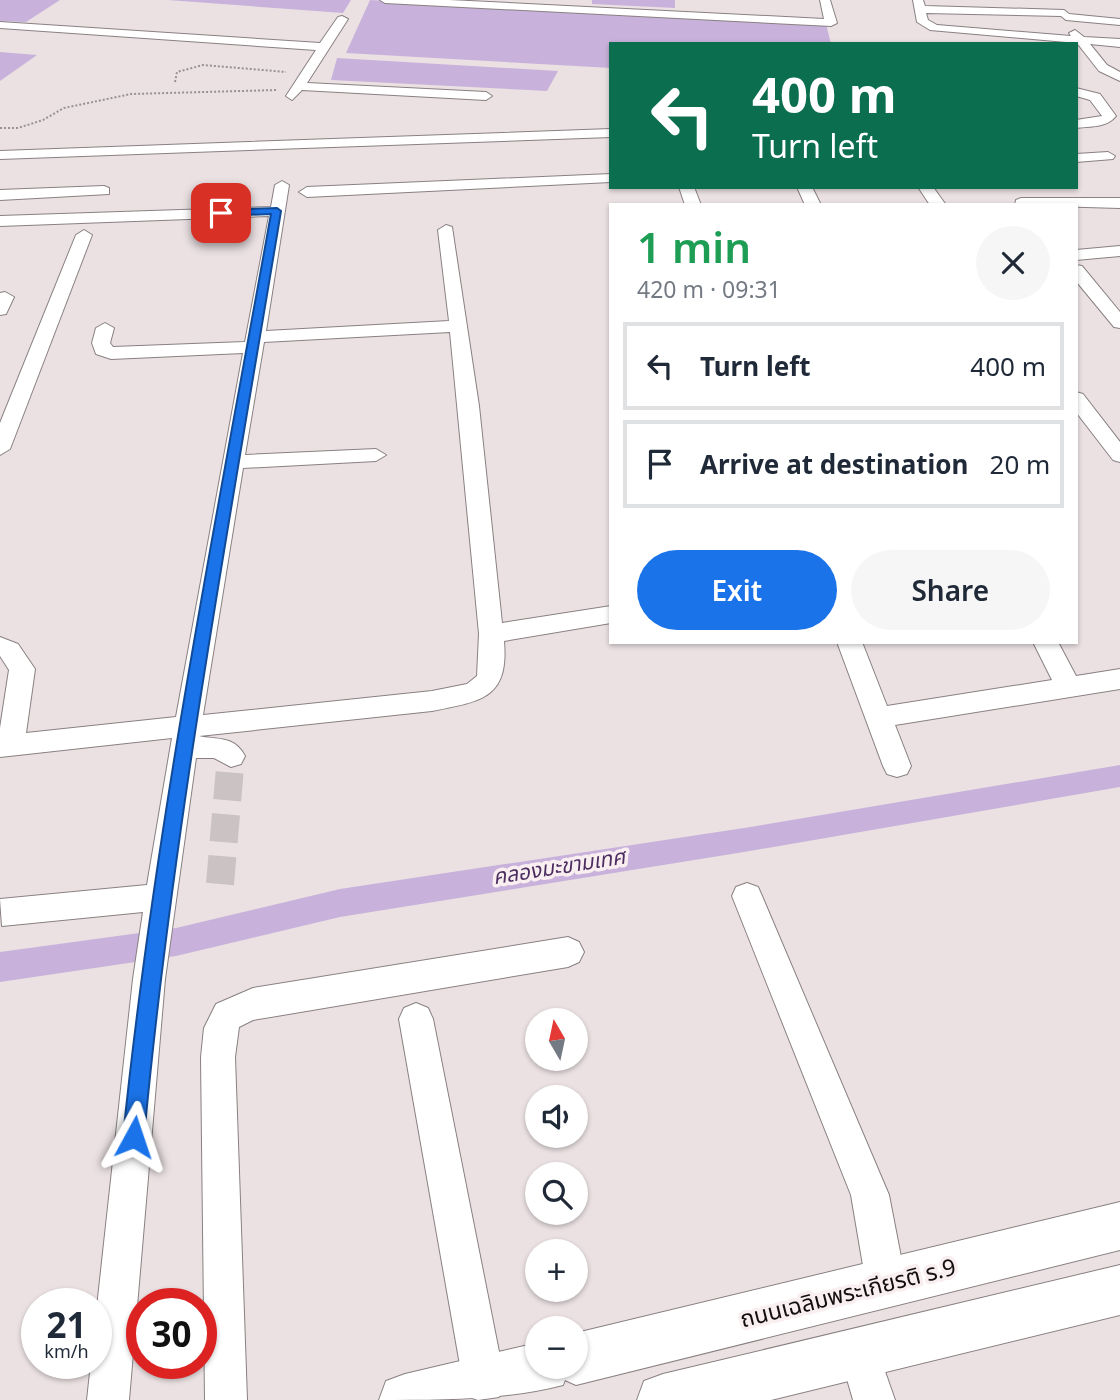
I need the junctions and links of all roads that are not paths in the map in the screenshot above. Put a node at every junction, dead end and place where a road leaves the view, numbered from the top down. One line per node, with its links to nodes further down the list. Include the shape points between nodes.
1 (385, 0): 2 (street, via 831,23)
2 (825, 0)
3 (1052, 0): 5 (street)
4 (919, 4): 5 (street); 9 (street, via 923,22 934,29)
5 (1065, 15): 7 (street); 9 (street)
6 (342, 19): 11 (street)
7 (1120, 22)
8 (0, 24): 11 (street)
9 (1078, 40): 10 (street); 12 (street, via 1103,68)
10 (1120, 43)
11 (326, 47): 14 (street, via 298,86)
12 (1120, 77)
13 (1078, 93): 15 (street, via 1095,97 1109,116 1104,121)
14 (486, 96)
15 (1078, 124)
16 (609, 133): 17 (street)
17 (0, 155)
18 (1108, 156): 19 (street)
19 (1078, 158)
20 (609, 178): 23 (street, via 504,189)
21 (282, 185): 28 (street)
22 (104, 191): 24 (street)
23 (307, 192)
24 (6, 196): 27 (street)
25 (1078, 203): 26 (street)
26 (1120, 203)
27 (0, 211)
28 (277, 211): 29 (street); 38 (street)
29 (0, 221)
30 (446, 230): 36 (street)
31 (84, 235): 40 (street)
32 (1120, 251): 33 (street)
33 (1078, 254)
34 (1078, 272): 35 (street)
35 (1120, 323)
36 (457, 326): 38 (street); 45 (street)
37 (105, 328): 38 (street, via 101,343 103,350 111,353)
38 (253, 342): 43 (street)
39 (1078, 400): 42 (street)
40 (0, 449)
41 (376, 455): 43 (street)
42 (1120, 456)
43 (232, 462): 52 (street)
44 (609, 614): 45 (street)
45 (491, 634): 52 (street, via 494,668 488,683 472,693)
46 (850, 644): 51 (street)
47 (1046, 644): 50 (street)
48 (0, 646): 53 (street, via 9,650 22,669)
49 (1120, 679): 50 (street)
50 (1068, 686): 51 (street)
51 (878, 718): 55 (street)
52 (186, 736): 53 (street); 54 (street, via 219,747); 57 (street)
53 (5, 745)
54 (231, 757)
55 (897, 766)
56 (747, 896): 63 (street, via 870,1195)
57 (160, 908): 58 (street); 60 (street)
58 (2, 912)
59 (568, 952): 71 (street, via 244,1006 224,1018 218,1057)
60 (149, 979): 70 (street)
61 (416, 1019): 68 (street)
62 (1120, 1226): 63 (main road, ถนนเฉลิมพระเกียรติ ร.9)
63 (886, 1283): 66 (main road, ถนนเฉลิมพระเกียรติ ร.9)
64 (1120, 1290): 65 (main road)
65 (859, 1351): 69 (main road); 74 (street)
66 (588, 1356)
67 (525, 1372): 68 (main road)
68 (484, 1382): 72 (main road)
69 (764, 1388): 73 (main road)
70 (108, 1400)
71 (226, 1400)
72 (405, 1400)
73 (663, 1400)
74 (874, 1400)

